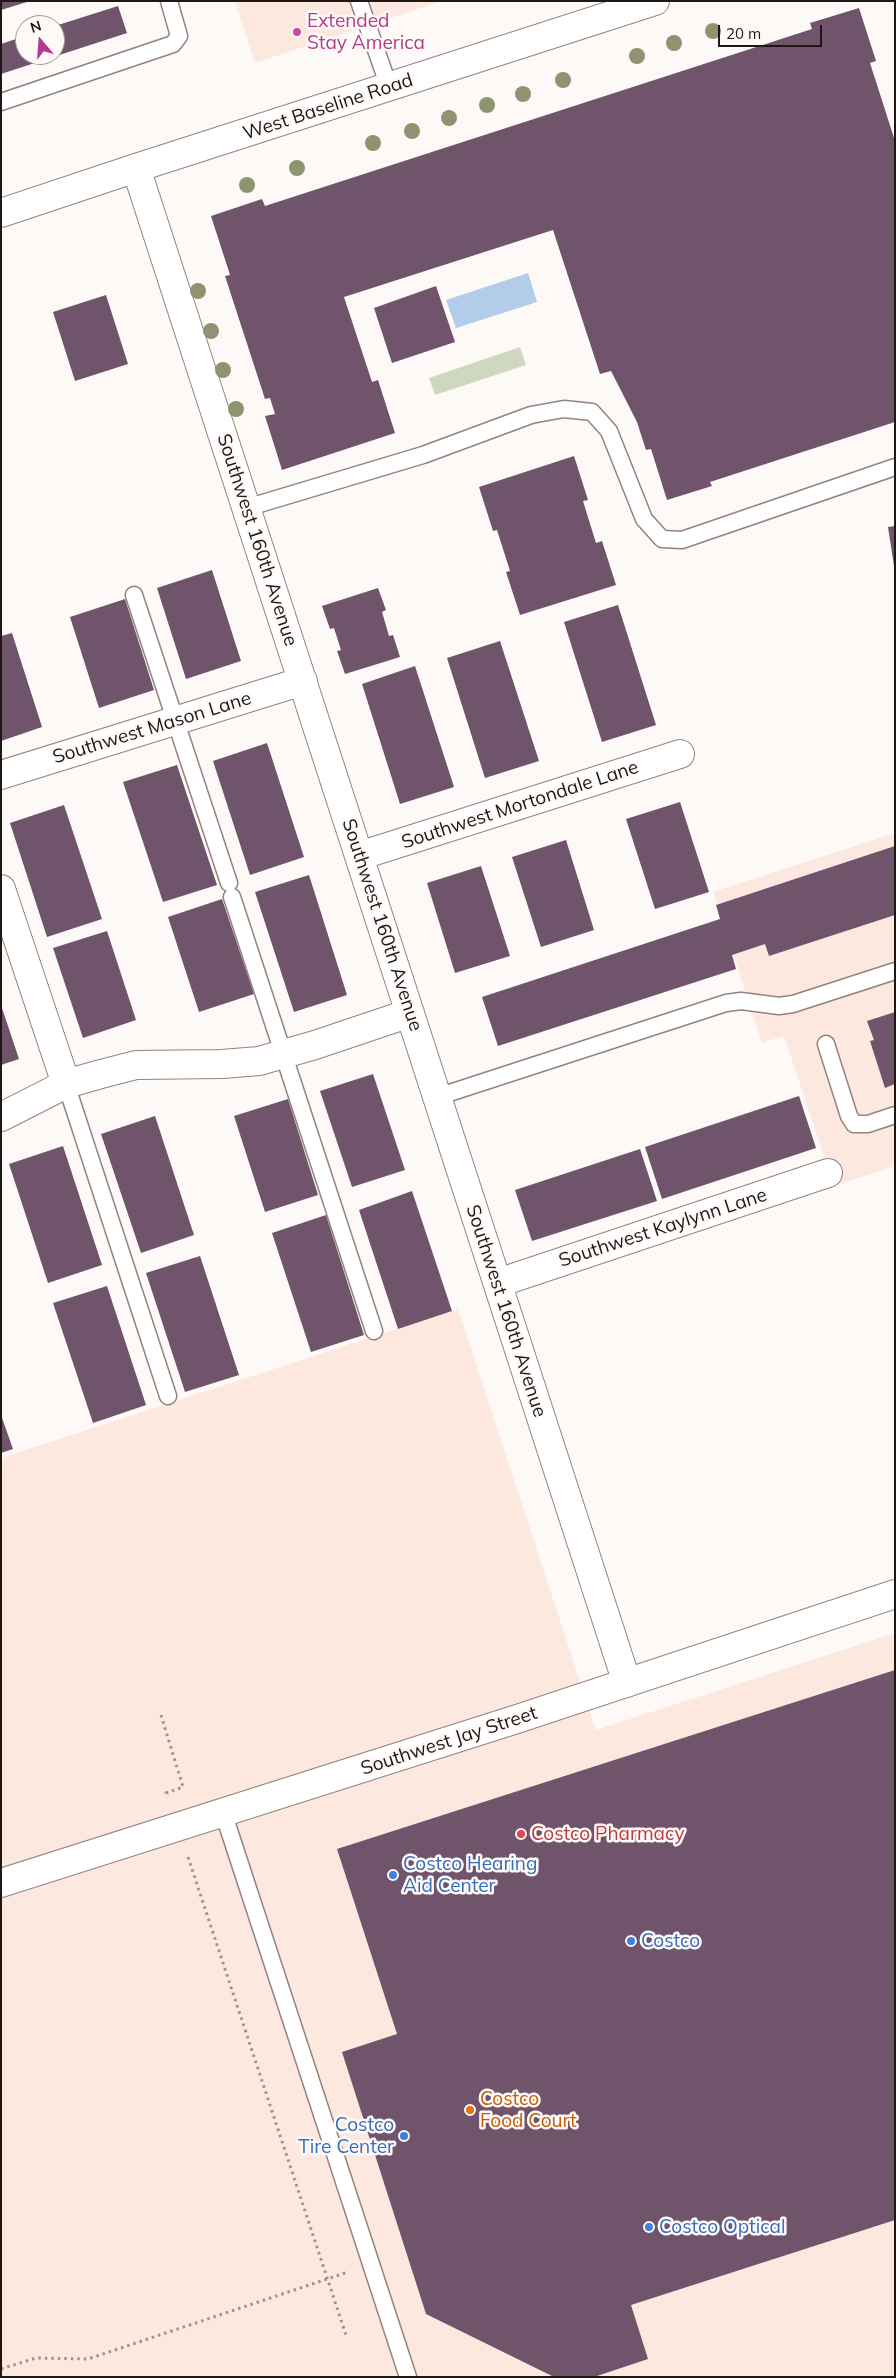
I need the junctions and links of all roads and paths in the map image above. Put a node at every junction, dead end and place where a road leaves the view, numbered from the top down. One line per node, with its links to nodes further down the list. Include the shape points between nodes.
1 (169, 1): 5 (lane, via 178,36 173,44)
2 (359, 1): 4 (lane)
3 (656, 1): 4 (street, West Baseline Road)
4 (389, 87): 6 (street, West Baseline Road)
5 (1, 102)
6 (136, 168): 7 (street, West Baseline Road); 9 (street, Southwest 160th Avenue)
7 (1, 213)
8 (895, 467): 9 (lane, via 682,540 662,539 644,518 609,431 592,412 564,409 531,415 423,455)
9 (246, 508): 11 (street, Southwest 160th Avenue)
10 (134, 595): 12 (lane)
11 (303, 681): 12 (street, Southwest Mason Lane); 15 (street, Southwest 160th Avenue)
12 (176, 721): 14 (street, Southwest Mason Lane); 20 (lane)
13 (680, 754): 15 (street, Southwest Mortondale Lane)
14 (1, 775)
15 (359, 856): 18 (street, Southwest 160th Avenue)
16 (1, 889): 21 (street)
17 (895, 971): 22 (lane, via 793,1004 779,1006 741,1000 726,1003)
18 (410, 1014): 20 (street); 22 (street, Southwest 160th Avenue)
19 (826, 1044): 23 (lane, via 854,1124 868,1124)
20 (282, 1054): 21 (street, via 222,1064 136,1065); 27 (lane)
21 (66, 1084): 24 (street); 28 (lane)
22 (437, 1097): 26 (street, Southwest 160th Avenue)
23 (895, 1114)
24 (1, 1117)
25 (828, 1173): 26 (street, Southwest Kaylynn Lane)
26 (498, 1283): 30 (street, Southwest 160th Avenue)
27 (374, 1330)
28 (168, 1396)
29 (895, 1594): 30 (street, Southwest Jay Street)
30 (627, 1683): 32 (street, Southwest Jay Street)
31 (161, 1716): 33 (path, via 183,1787 166,1793)
32 (223, 1812): 33 (street, Southwest Jay Street); 35 (lane)
33 (178, 1827): 34 (street, Southwest Jay Street); 36 (path)
34 (1, 1883)
35 (371, 2265): 36 (path); 39 (lane)
36 (327, 2279): 37 (path); 38 (path, via 88,2359 36,2358)
37 (346, 2335)
38 (1, 2369)
39 (408, 2377)

